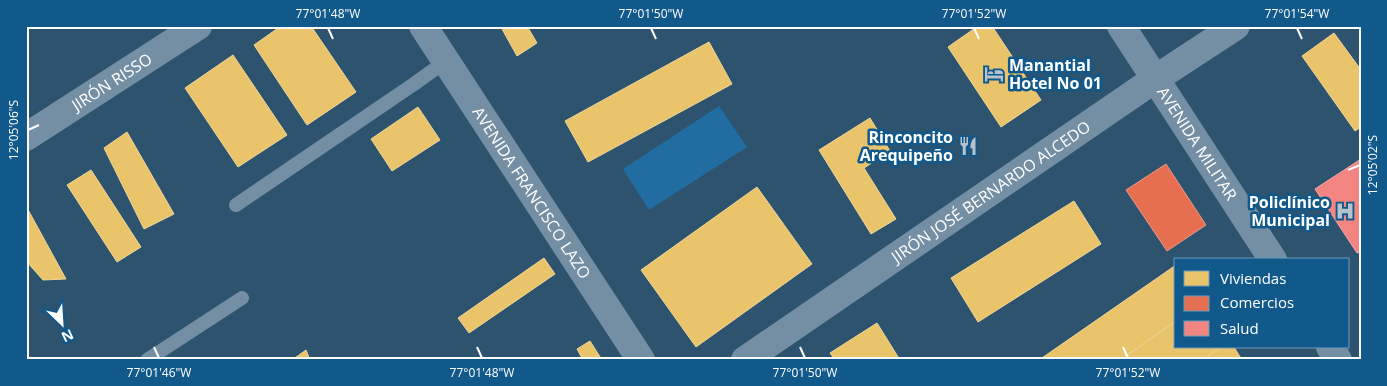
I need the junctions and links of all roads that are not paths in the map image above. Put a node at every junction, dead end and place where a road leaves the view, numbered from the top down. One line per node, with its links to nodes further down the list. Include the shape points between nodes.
1 (198, 26): 7 (street, JIRÓN RISSO)
2 (423, 26): 5 (street, AVENIDA FRANCISCO LAZO)
3 (1120, 26): 6 (street, AVENIDA MILITAR)
4 (1236, 26): 6 (street, JIRÓN JOSÉ BERNARDO ALCEDO)
5 (446, 61): 8 (lane); 13 (street, AVENIDA FRANCISCO LAZO)
6 (1155, 80): 9 (street, AVENIDA MILITAR); 14 (street, JIRÓN JOSÉ BERNARDO ALCEDO)
7 (26, 137)
8 (236, 205)
9 (1272, 258)
10 (242, 298): 12 (lane)
11 (1331, 348): 15 (street)
12 (147, 360)
13 (640, 360)
14 (745, 360)
15 (1338, 360)

